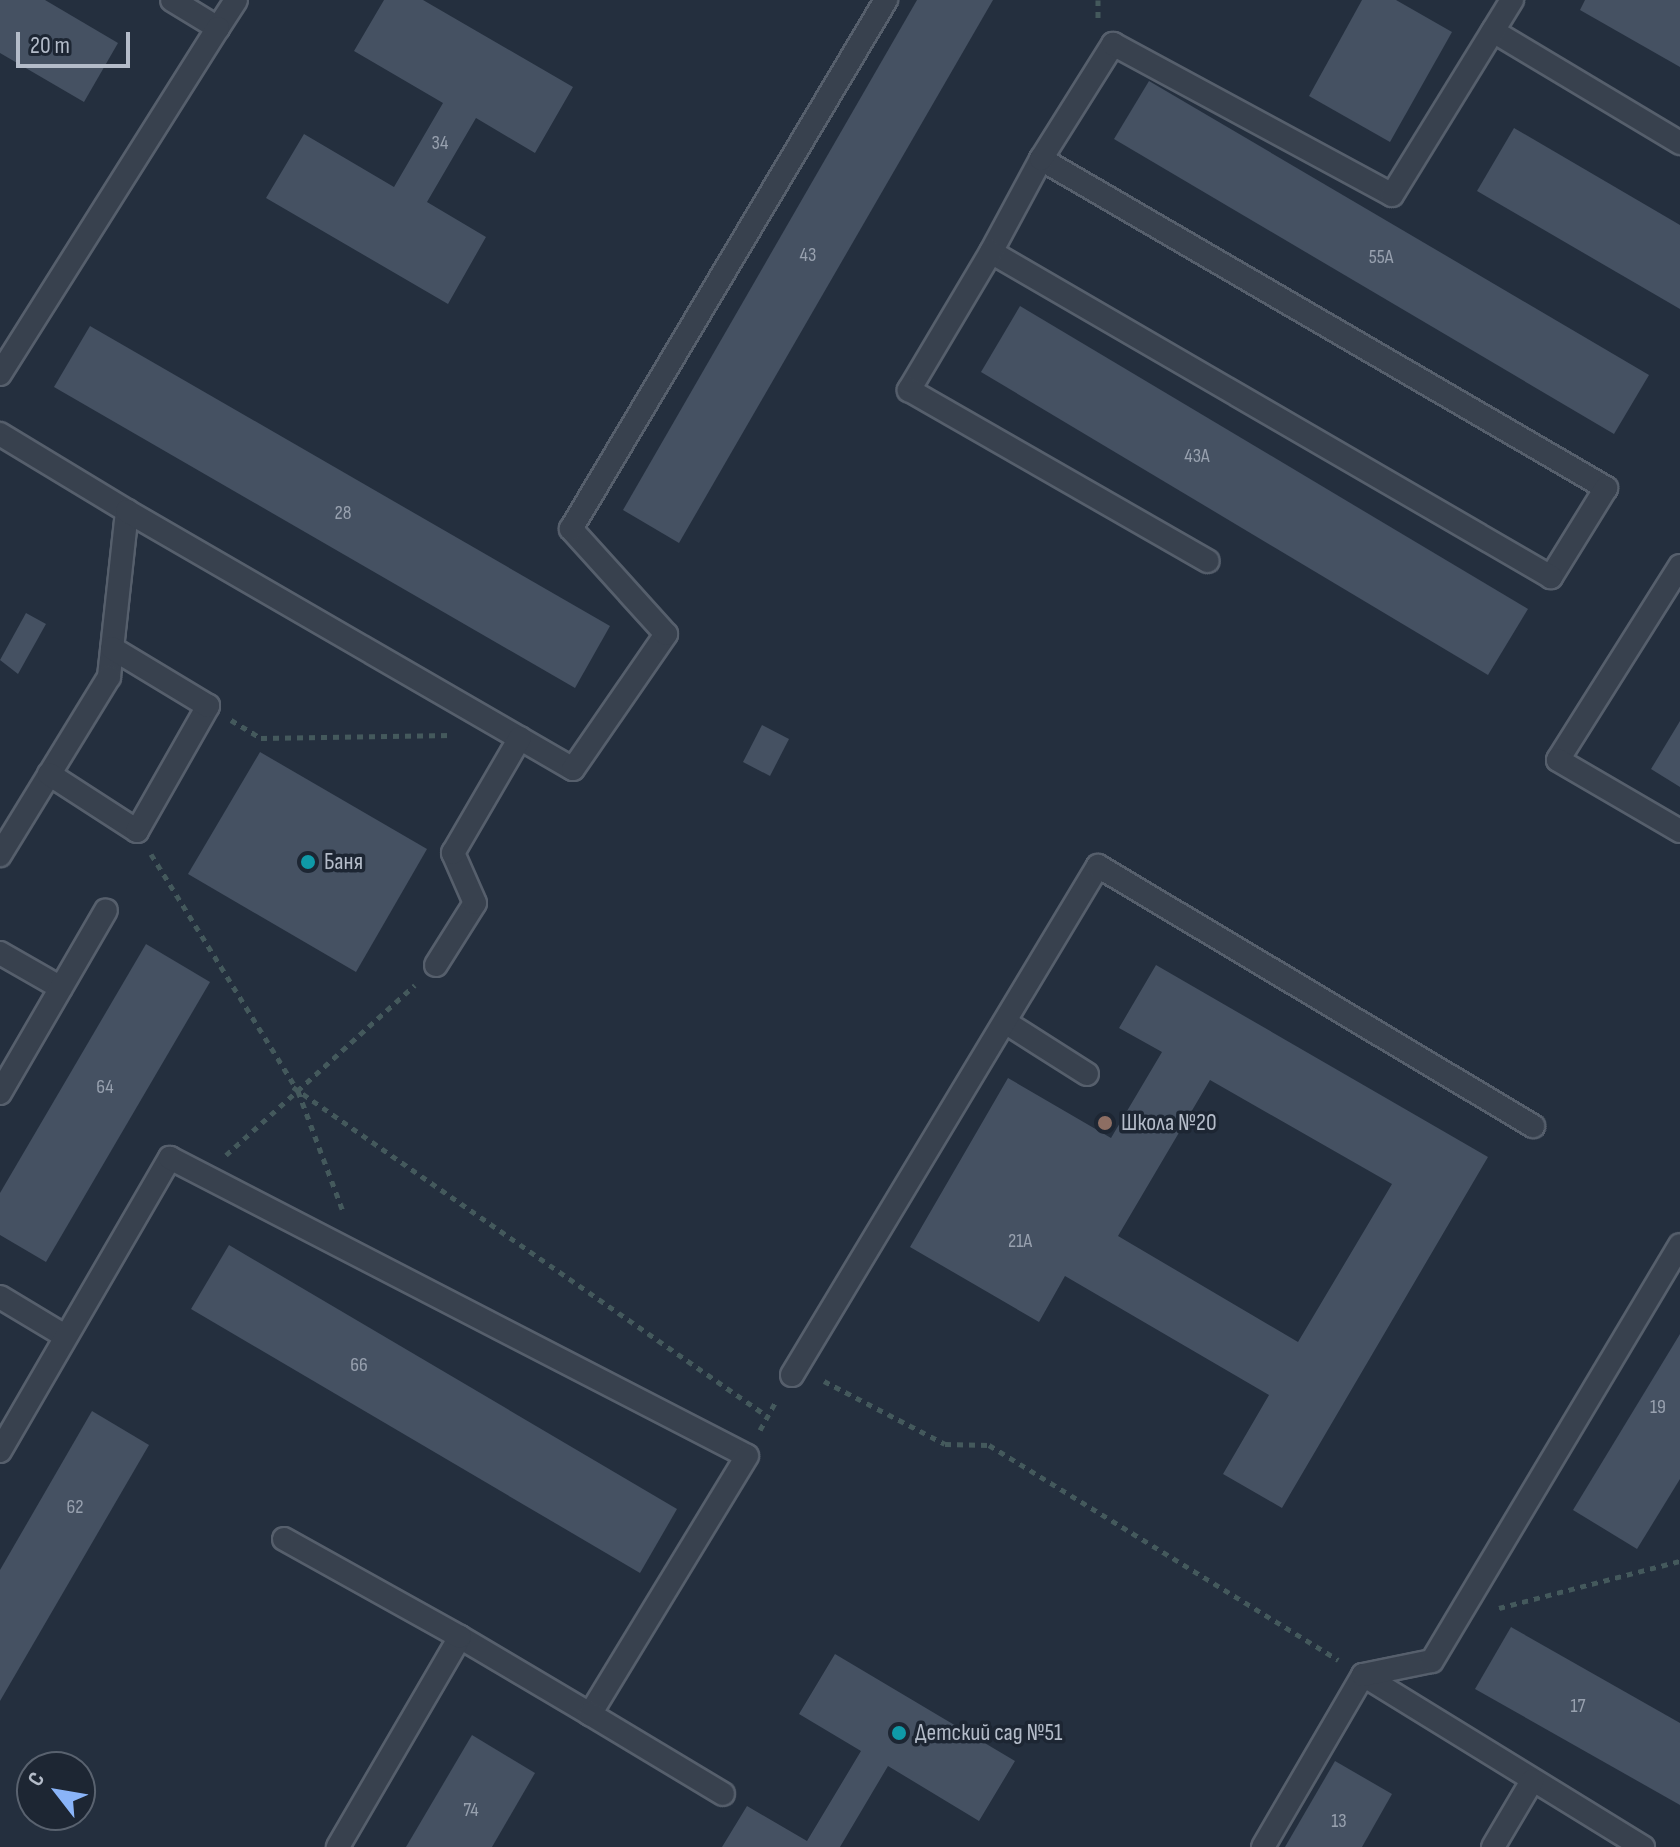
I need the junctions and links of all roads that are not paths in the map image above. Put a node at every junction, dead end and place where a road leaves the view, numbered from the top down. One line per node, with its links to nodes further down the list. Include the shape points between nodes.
1 (172, 0): 5 (lane)
2 (236, 0): 5 (lane)
3 (886, 0): 16 (lane, via 571,529 666,634 573,769)
4 (1512, 0): 6 (lane)
5 (218, 28): 10 (lane)
6 (1493, 31): 7 (lane); 8 (lane, via 1392,195 1113,44)
7 (1680, 143)
8 (1041, 159): 9 (lane); 9 (lane, via 1606,488 1551,577)
9 (991, 252): 13 (lane, via 909,390)
10 (0, 374)
11 (0, 434): 12 (lane)
12 (127, 511): 15 (lane); 16 (lane)
13 (1208, 561)
14 (1680, 566): 18 (lane, via 1558,760)
15 (112, 648): 17 (lane, via 109,677); 17 (lane, via 208,706 137,831)
16 (517, 736): 22 (lane, via 453,853 475,903)
17 (49, 774): 19 (lane)
18 (1680, 831)
19 (0, 855)
20 (106, 910): 23 (lane)
21 (0, 953): 23 (lane)
22 (436, 965)
23 (61, 988): 26 (lane)
24 (1005, 1022): 25 (lane); 27 (lane, via 1098,866); 31 (lane)
25 (1087, 1074)
26 (0, 1093)
27 (1533, 1126)
28 (1680, 1245): 35 (lane, via 1432,1661)
29 (0, 1297): 30 (lane)
30 (65, 1336): 32 (lane); 36 (lane, via 170,1158 747,1456)
31 (792, 1375)
32 (0, 1451)
33 (284, 1539): 34 (lane)
34 (460, 1637): 36 (lane); 39 (lane)
35 (1363, 1675): 37 (lane); 40 (lane)
36 (590, 1714): 38 (lane)
37 (1532, 1781): 41 (lane); 42 (lane)
38 (723, 1794)
39 (338, 1847)
40 (1263, 1847)
41 (1493, 1847)
42 (1643, 1847)

